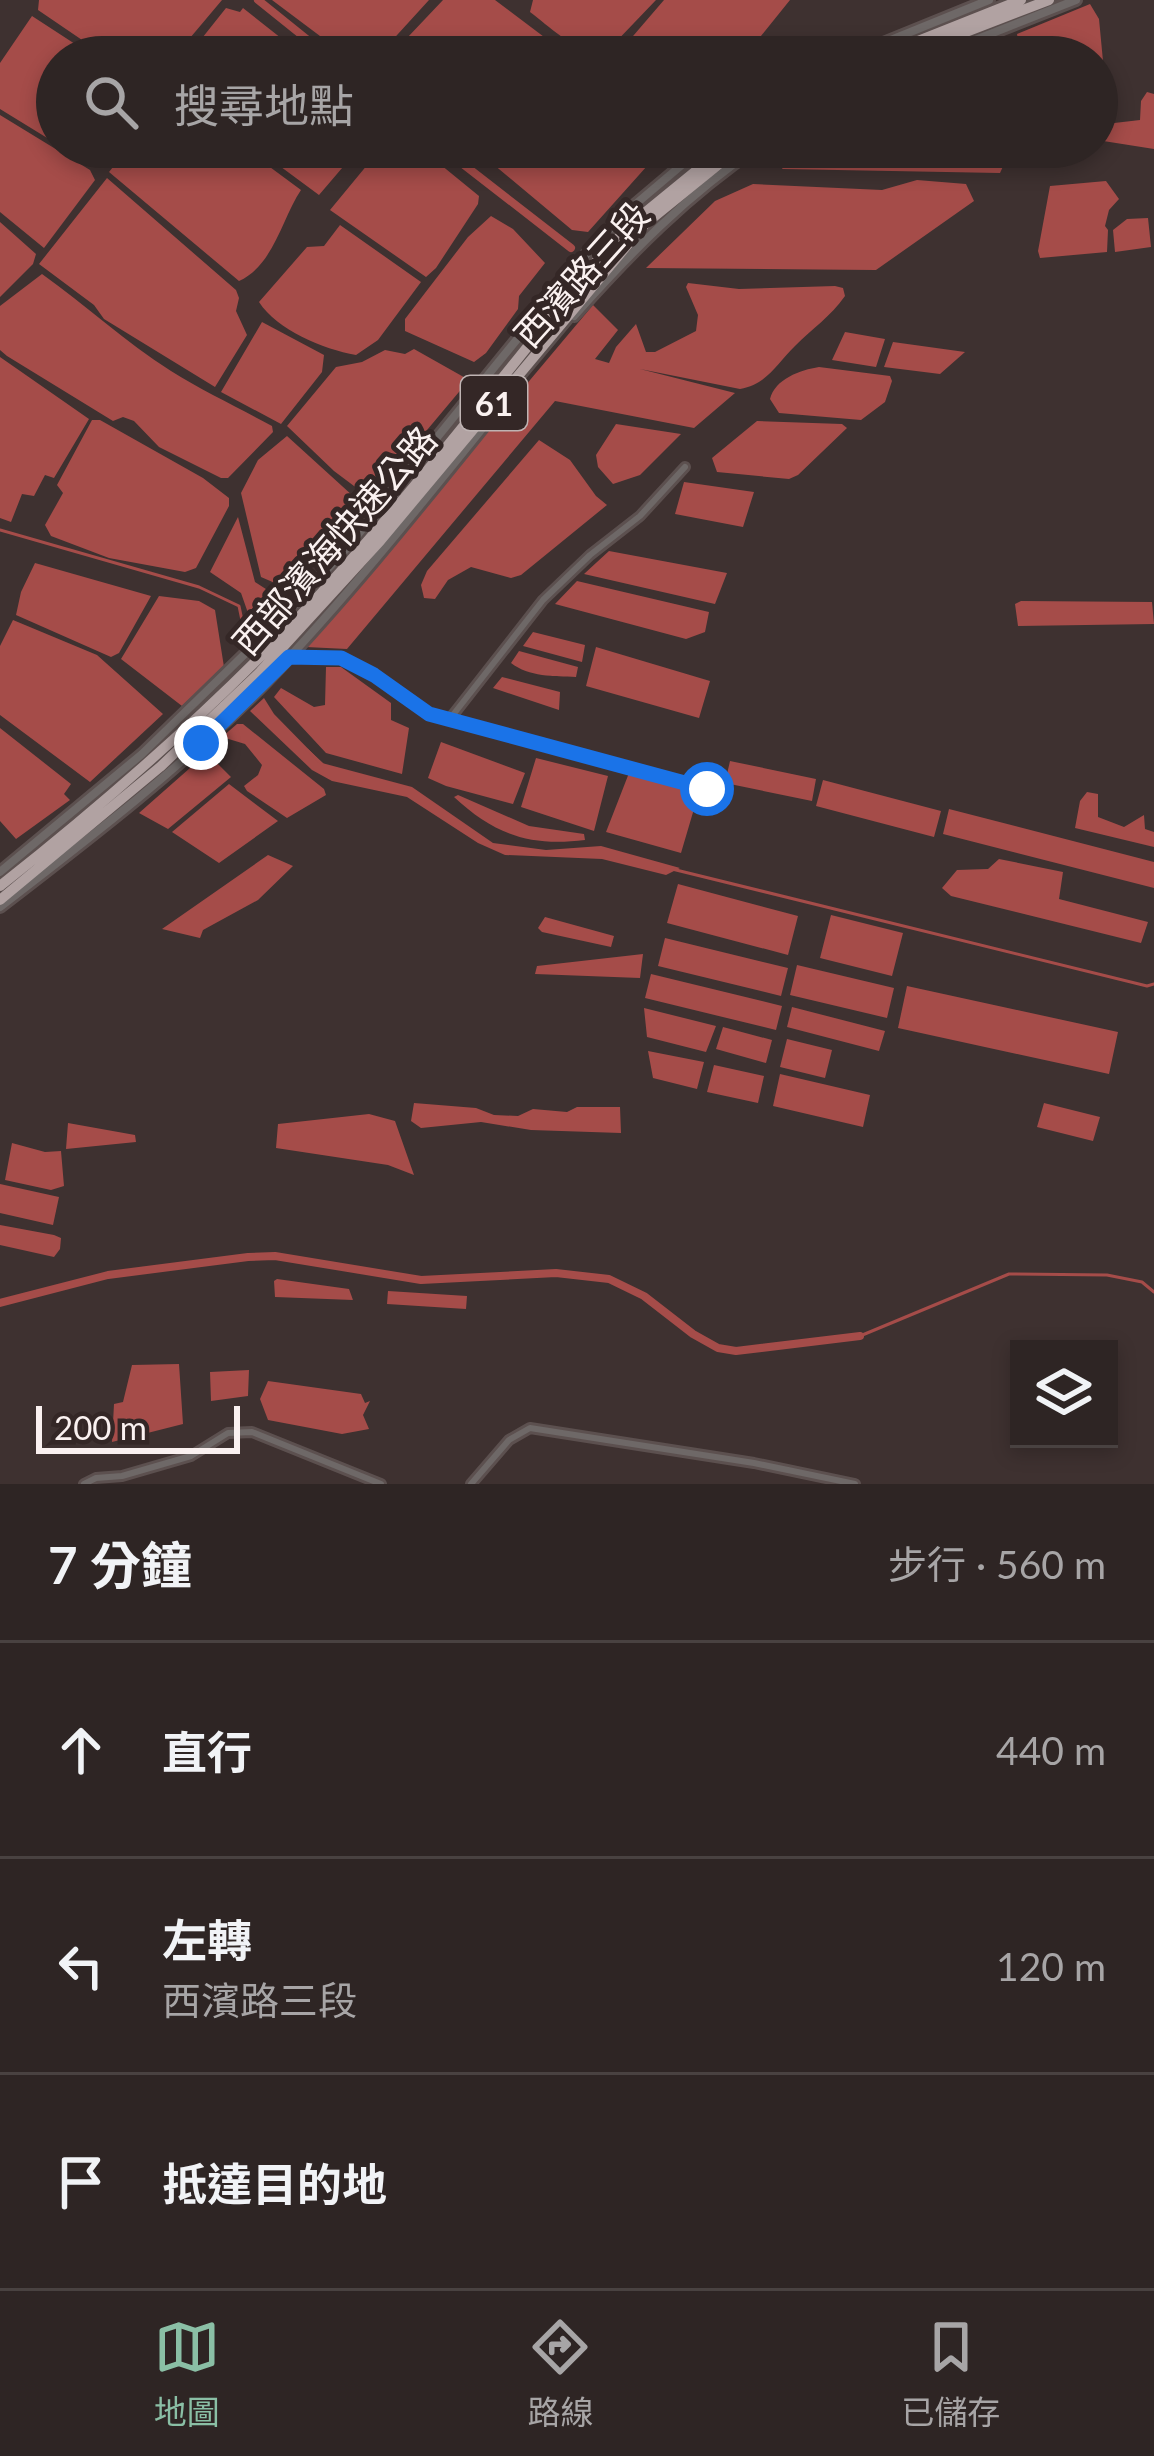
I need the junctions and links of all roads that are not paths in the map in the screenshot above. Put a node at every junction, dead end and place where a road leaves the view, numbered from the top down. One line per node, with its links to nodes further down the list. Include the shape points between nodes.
1 (989, 0): 5 (street)
2 (1021, 0): 6 (highway)
3 (1049, 0): 7 (highway)
4 (1076, 0): 8 (street)
5 (901, 36)
6 (931, 36)
7 (956, 36)
8 (985, 36)
9 (677, 168): 15 (street, 西濱路三段, via 593,246)
10 (699, 168): 15 (highway, 西部濱海快速公路 / 61, via 600,257)
11 (714, 168): 15 (highway, 西部濱海快速公路 / 61, via 645,224 380,541)
12 (728, 168): 14 (street, 西濱路三段, via 618,267)
13 (685, 467): 17 (street, via 543,600)
14 (289, 657): 15 (street, 西濱路三段); 17 (street, via 351,661 412,705)
15 (259, 666): 16 (highway, 西部濱海快速公路 / 61); 16 (street, 西濱路三段)
16 (241, 684): 19 (street, 西濱路三段); 20 (highway, 西部濱海快速公路 / 61); 21 (highway, 西部濱海快速公路 / 61, via 160,767)
17 (449, 720): 18 (street)
18 (707, 789)
19 (0, 872)
20 (0, 886)
21 (0, 903)
22 (84, 1484): 23 (street, via 251,1432)
23 (381, 1484)
24 (471, 1484): 25 (street, via 530,1428)
25 (855, 1484)

